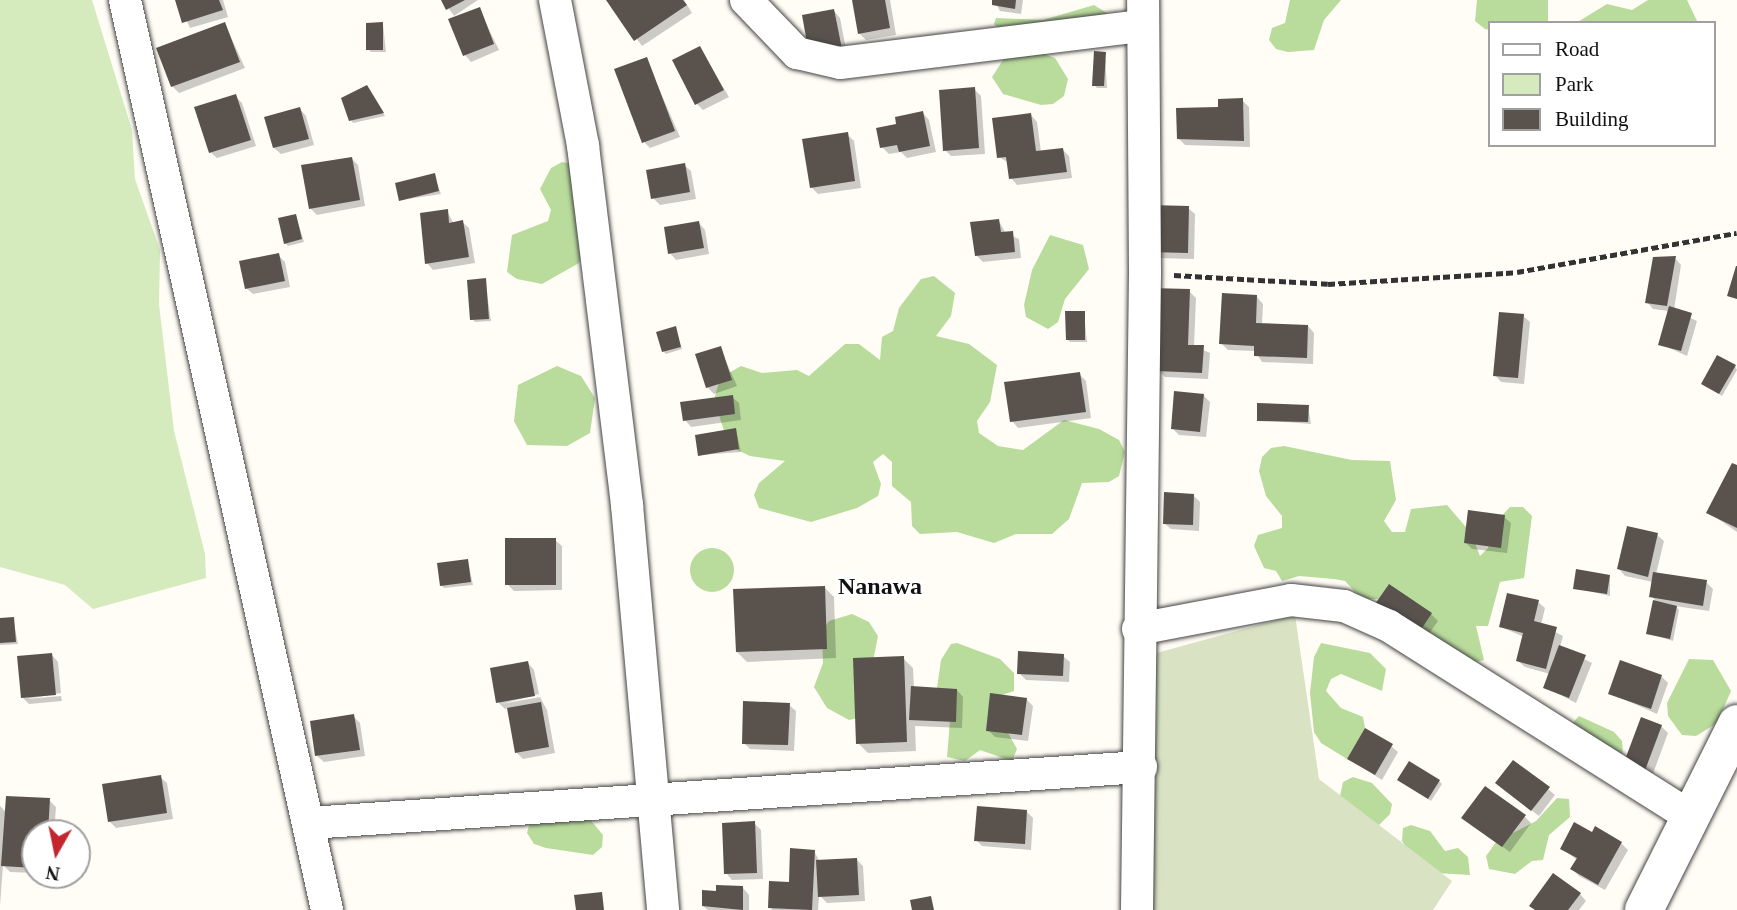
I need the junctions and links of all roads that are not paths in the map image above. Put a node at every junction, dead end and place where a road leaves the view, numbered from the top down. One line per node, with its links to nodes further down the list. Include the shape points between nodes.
1 (125, 0): 10 (street)
2 (555, 0): 8 (street, via 586,174 627,505)
3 (746, 0): 4 (street, via 797,53 841,62)
4 (1142, 13): 5 (street, via 1145,273)
5 (1138, 629): 7 (street); 9 (street, via 1291,600 1344,606 1388,626)
6 (1737, 724): 9 (street)
7 (1141, 767): 8 (street); 13 (street)
8 (654, 799): 10 (street); 12 (street)
9 (1691, 817): 14 (street)
10 (309, 823): 11 (street)
11 (327, 910)
12 (663, 910)
13 (1137, 910)
14 (1644, 910)

